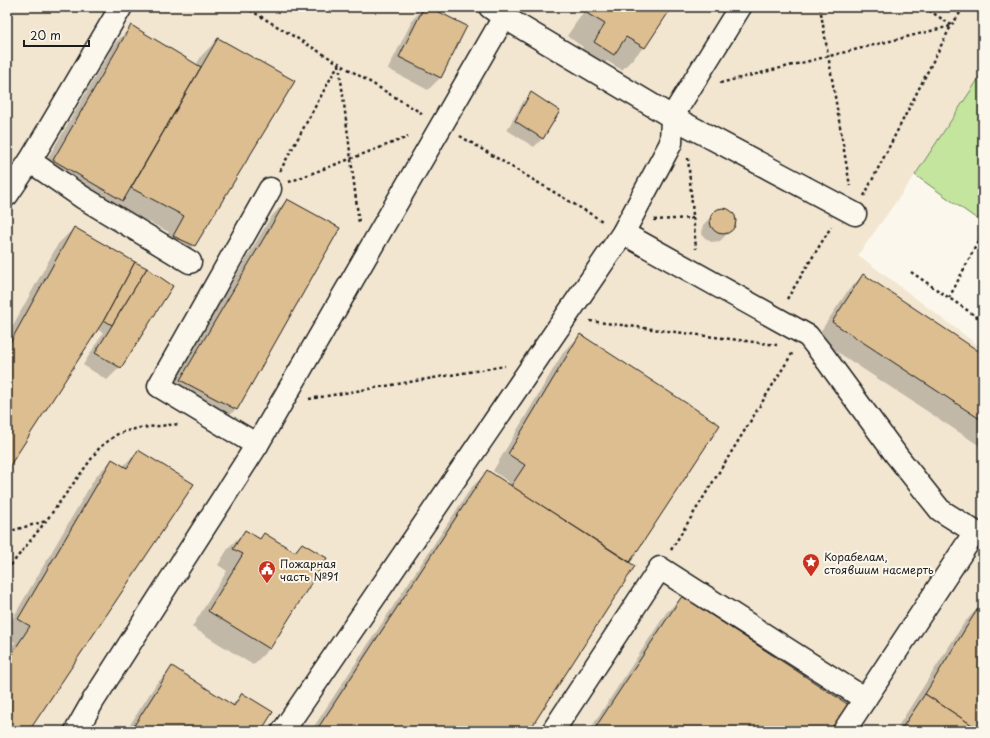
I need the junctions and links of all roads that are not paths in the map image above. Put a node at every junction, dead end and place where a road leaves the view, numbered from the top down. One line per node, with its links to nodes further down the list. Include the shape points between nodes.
1 (121, 7): 5 (lane)
2 (740, 7): 4 (lane, via 688,90)
3 (497, 12): 4 (lane); 11 (lane, via 442,125)
4 (679, 121): 8 (lane); 9 (lane, via 671,143)
5 (30, 161): 7 (lane); 10 (lane, via 82,197)
6 (270, 189): 11 (lane, via 159,386)
7 (7, 195)
8 (849, 211)
9 (626, 228): 12 (lane, via 698,275 808,336 940,510); 15 (lane)
10 (190, 262)
11 (257, 445): 14 (lane)
12 (979, 526): 13 (lane)
13 (865, 699): 16 (lane, via 660,568); 17 (lane)
14 (76, 731)
15 (283, 731)
16 (553, 731)
17 (844, 731)

